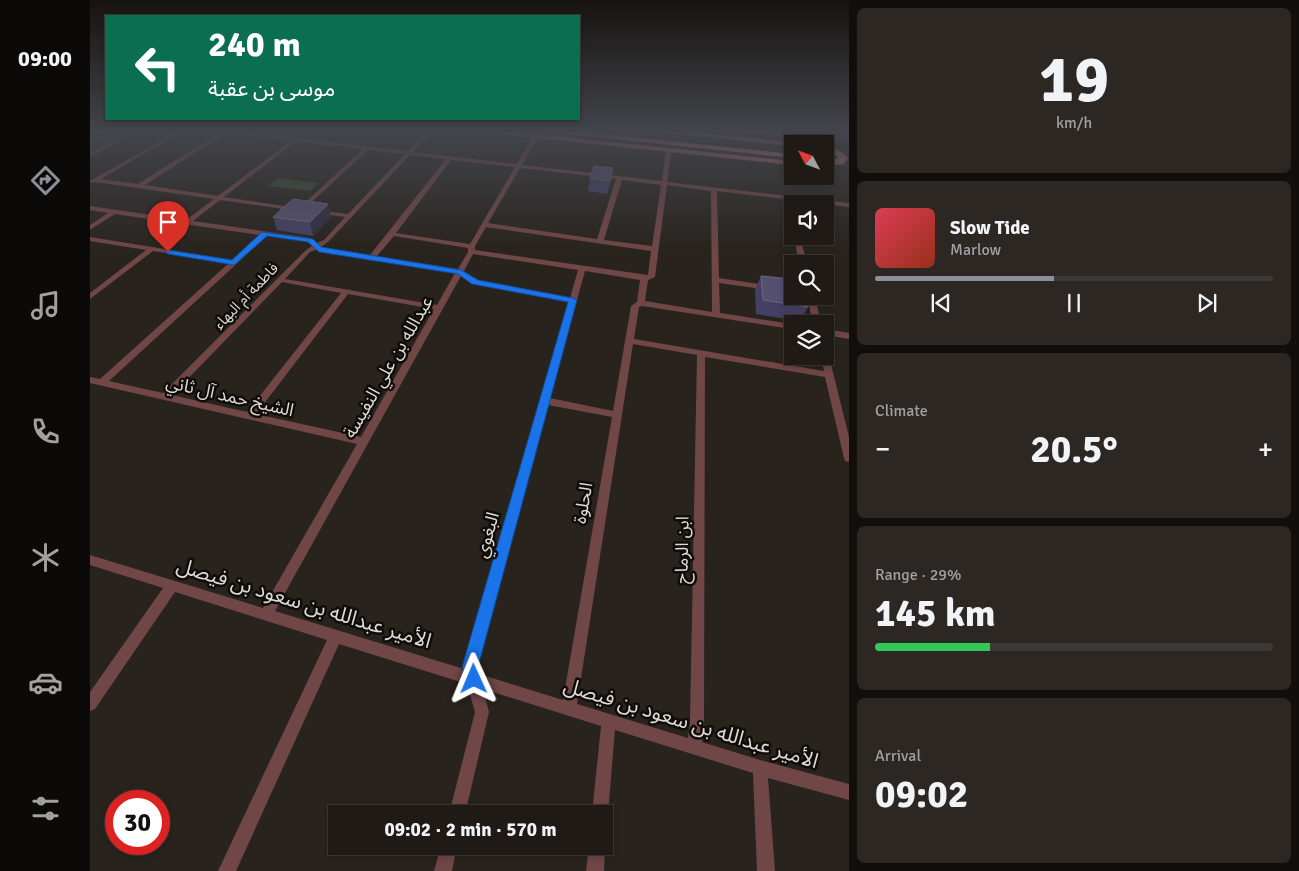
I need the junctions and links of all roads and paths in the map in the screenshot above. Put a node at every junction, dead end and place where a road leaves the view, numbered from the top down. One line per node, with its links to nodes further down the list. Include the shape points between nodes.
1 (112, 171): 11 (street)
2 (164, 171): 13 (street)
3 (255, 171): 16 (street)
4 (342, 171): 20 (street)
5 (393, 171): 22 (street, فاطمة أم البهاء)
6 (440, 171): 27 (street)
7 (515, 171): 24 (street, عبدالله بن علي النفيسة)
8 (566, 171): 10 (street)
9 (666, 171): 12 (street, الحلوة)
10 (620, 177): 12 (street); 29 (street)
11 (92, 182): 13 (street)
12 (664, 182): 14 (street); 32 (street, الحلوة)
13 (138, 187): 16 (street)
14 (714, 189): 15 (street); 40 (street)
15 (784, 198)
16 (218, 199): 20 (street); 23 (street)
17 (834, 203): 18 (street)
18 (849, 205)
19 (90, 208): 21 (street)
20 (301, 209): 22 (street)
21 (115, 211): 23 (street); 25 (street)
22 (350, 216): 30 (street, فاطمة أم البهاء)
23 (187, 222): 26 (street)
24 (486, 225): 29 (street); 31 (street, عبدالله بن علي النفيسة)
25 (90, 228)
26 (265, 234): 30 (street, via 310,240); 35 (street)
27 (392, 234): 31 (street); 34 (street)
28 (90, 239): 33 (street)
29 (600, 240): 32 (street)
30 (317, 246): 34 (street); 39 (street, فاطمة أم البهاء)
31 (472, 249): 36 (street); 37 (street, عبدالله بن علي النفيسة)
32 (655, 249): 38 (street, الحلوة, via 651,277)
33 (152, 250): 35 (street); 43 (street)
34 (371, 258): 37 (street)
35 (234, 262): 56 (street)
36 (582, 268): 38 (street); 44 (street, البغوي)
37 (461, 272): 44 (street, via 475,282); 46 (street, عبدالله بن علي النفيسة)
38 (644, 278): 45 (street, الحلوة)
39 (281, 280): 42 (street); 57 (street, فاطمة أم البهاء)
40 (716, 280): 41 (street); 47 (street)
41 (784, 290)
42 (347, 291): 46 (street); 60 (street)
43 (90, 296)
44 (573, 300): 58 (street, البغوي)
45 (638, 304): 47 (street); 51 (street, الحلوة)
46 (440, 308): 61 (street, عبدالله بن علي النفيسة)
47 (716, 315): 48 (street)
48 (784, 326)
49 (834, 334): 50 (street)
50 (849, 336)
51 (631, 341): 52 (street); 59 (street, الحلوة)
52 (701, 353): 54 (street); 71 (street, ابن الرماح, via 697,722)
53 (827, 365): 54 (street)
54 (830, 375): 62 (street)
55 (90, 380): 56 (street, الشيخ حمد آل ثاني)
56 (101, 383): 57 (street, الشيخ حمد آل ثاني)
57 (165, 397): 60 (street, الشيخ حمد آل ثاني)
58 (546, 401): 59 (street); 67 (street, البغوي, via 470,667)
59 (618, 415): 69 (street, الحلوة)
60 (248, 417): 61 (street, الشيخ حمد آل ثاني)
61 (364, 442): 65 (street, عبدالله بن علي النفيسة)
62 (849, 458)
63 (90, 560): 64 (street, الأمير عبدالله بن سعود بن فيصل)
64 (173, 585): 65 (street, الأمير عبدالله بن سعود بن فيصل); 68 (street)
65 (266, 614): 66 (street, الأمير عبدالله بن سعود بن فيصل)
66 (336, 636): 67 (street, الأمير عبدالله بن سعود بن فيصل); 78 (street)
67 (474, 679): 69 (street, الأمير عبدالله بن سعود بن فيصل); 74 (street, البغوي, via 482,712)
68 (90, 704)
69 (569, 708): 70 (street, الأمير عبدالله بن سعود بن فيصل)
70 (610, 720): 71 (street, الأمير عبدالله بن سعود بن فيصل); 75 (street)
71 (694, 747): 72 (street, الأمير عبدالله بن سعود بن فيصل)
72 (760, 768): 73 (street, الأمير عبدالله بن سعود بن فيصل); 81 (street)
73 (849, 792)
74 (460, 805)
75 (601, 805)
76 (447, 855): 79 (street)
77 (596, 855): 80 (street)
78 (227, 871)
79 (443, 871)
80 (595, 871)
81 (766, 871)

